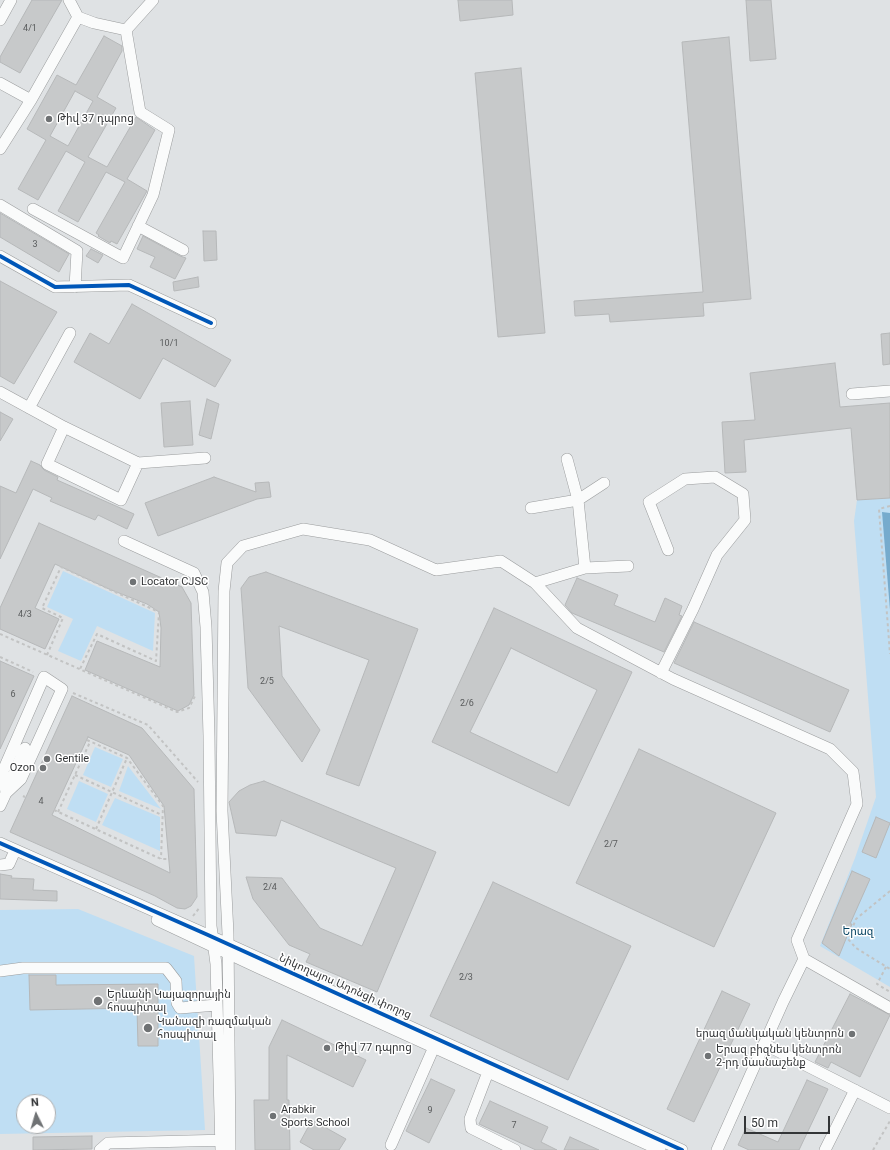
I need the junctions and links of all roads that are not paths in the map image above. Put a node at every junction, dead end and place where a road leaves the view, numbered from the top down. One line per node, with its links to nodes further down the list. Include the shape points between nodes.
1 (11, 0): 5 (street)
2 (69, 0): 4 (street)
3 (153, 0): 6 (street)
4 (78, 16): 6 (street, via 94,23); 8 (street)
5 (0, 20)
6 (126, 30): 12 (street, via 140,112 168,130 153,195)
7 (0, 83): 8 (street)
8 (31, 100): 9 (street)
9 (0, 149)
10 (0, 205): 15 (street, via 77,251)
11 (33, 209): 12 (street, via 123,258)
12 (138, 226): 13 (street)
13 (183, 250)
14 (0, 256): 15 (street, via 55,287)
15 (75, 286): 16 (street, via 129,285)
16 (211, 323)
17 (70, 333): 21 (street)
18 (890, 391): 20 (street)
19 (0, 392): 21 (street)
20 (852, 394)
21 (29, 408): 22 (street)
22 (64, 427): 25 (street); 25 (street, via 47,464 121,500)
23 (205, 458): 25 (street)
24 (567, 459): 27 (street)
25 (138, 463)
26 (604, 483): 27 (street)
27 (578, 500): 28 (street); 32 (street)
28 (531, 508)
29 (124, 541): 42 (street, via 194,573 203,592 206,626)
30 (668, 550): 34 (street, via 649,502 685,479 715,477 743,494 745,520 717,555)
31 (628, 566): 32 (street)
32 (585, 568): 33 (street)
33 (534, 583): 34 (street, via 576,628); 43 (street, via 501,561 436,570 370,540 304,529 243,546 227,563 224,591 222,811)
34 (661, 673): 44 (street, via 830,749 853,772 857,804 797,940)
35 (25, 748): 36 (street)
36 (6, 793): 36 (street, via 21,779 62,689 44,677 3,771); 37 (street)
37 (0, 806)
38 (0, 842): 42 (street, Նիկողայոս Ադոնցի փողոց)
39 (0, 849): 40 (street, Նիկողայոս Ադոնցի փողոց)
40 (13, 855): 41 (street, via 8,864); 42 (street, Նիկողայոս Ադոնցի փողոց)
41 (0, 865)
42 (213, 941): 43 (street, Նիկողայոս Ադոնցի փողոց); 46 (street)
43 (228, 948): 49 (street, Նիկողայոս Ադոնցի փողոց); 54 (street); 59 (street, Նիկողայոս Ադոնցի փողոց)
44 (804, 960): 47 (street); 48 (street)
45 (0, 971): 46 (street, via 24,968 166,968 176,981 180,1008)
46 (217, 1004): 54 (street)
47 (890, 1008)
48 (764, 1044): 51 (street); 60 (street)
49 (434, 1047): 50 (street, Նիկողայոս Ադոնցի փողոց); 53 (street)
50 (488, 1072): 55 (street, Նիկողայոս Ադոնցի փողոց); 57 (street, via 470,1119 472,1128)
51 (855, 1090): 52 (street); 61 (street)
52 (890, 1108)
53 (391, 1144)
54 (226, 1145): 56 (street, via 108,1143)
55 (646, 1147): 58 (street, Նիկողայոս Ադոնցի փողոց)
56 (100, 1150)
57 (515, 1150)
58 (660, 1150)
59 (682, 1150)
60 (717, 1150)
61 (825, 1150)

